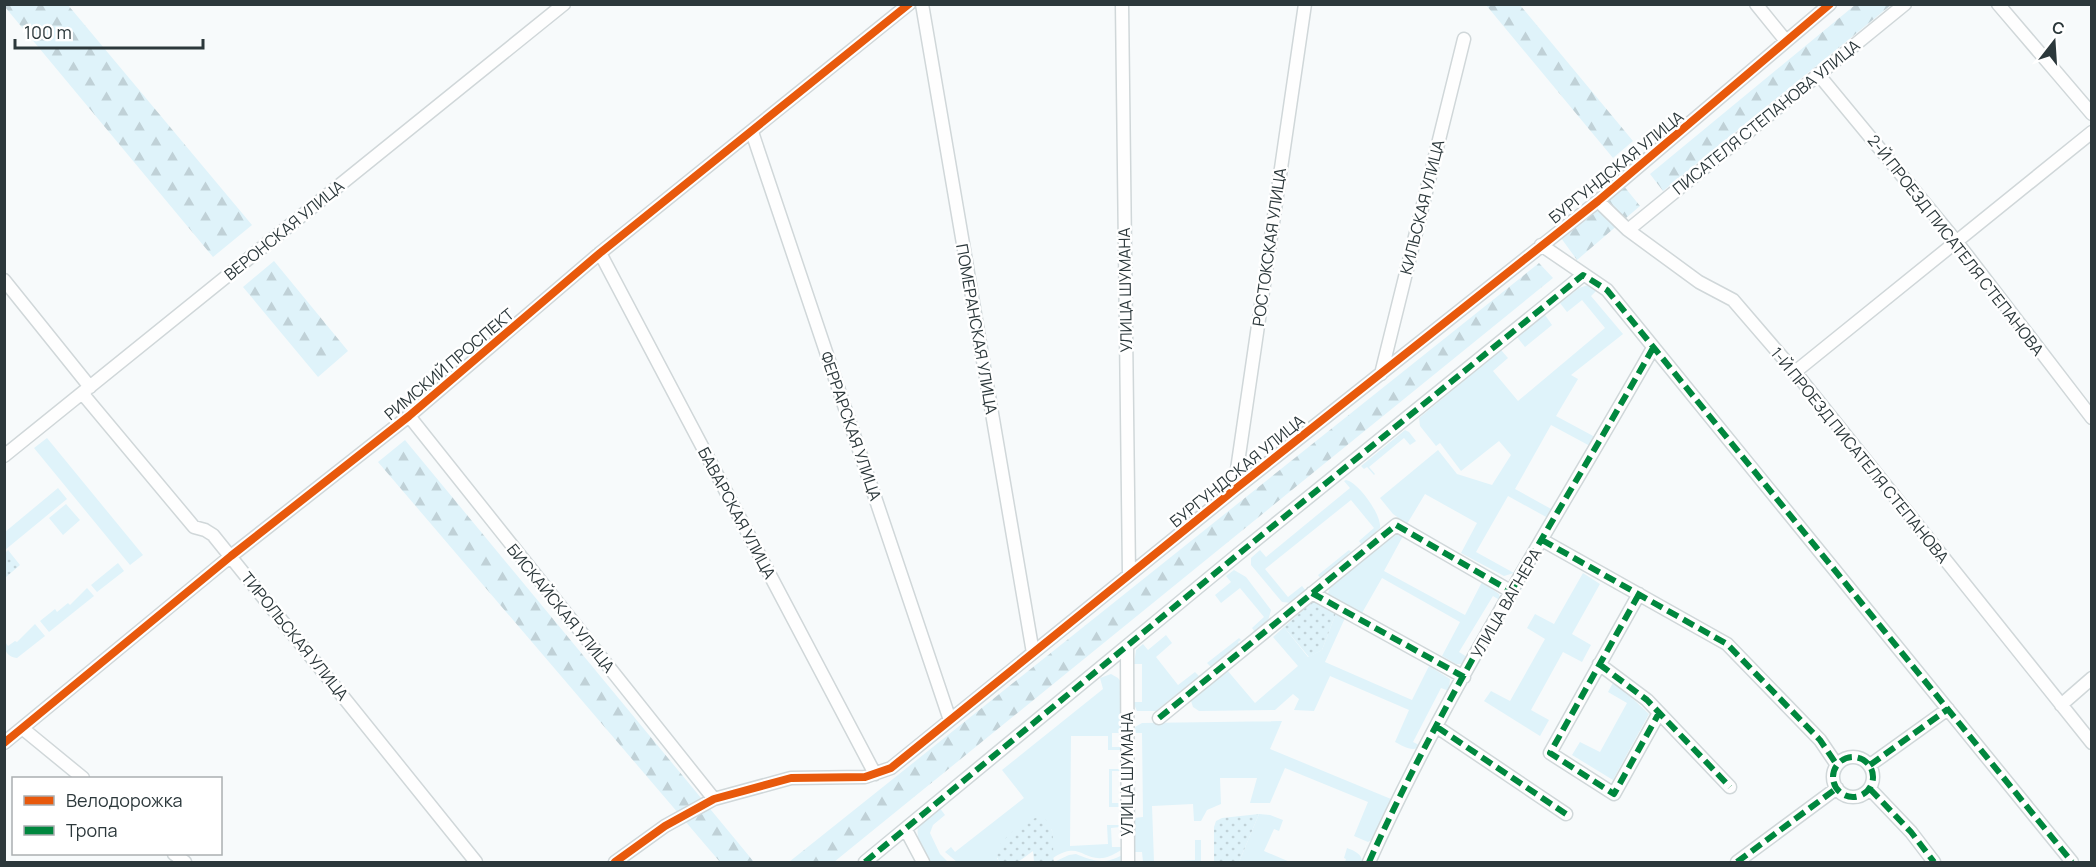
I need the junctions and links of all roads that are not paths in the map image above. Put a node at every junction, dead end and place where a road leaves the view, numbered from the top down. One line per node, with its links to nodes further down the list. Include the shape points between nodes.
1 (564, 4): 26 (street, ВЕРОНСКАЯ УЛИЦА)
2 (909, 4): 14 (street, РИМСКИЙ ПРОСПЕКТ)
3 (921, 4): 38 (street, ПОМЕРАНСКАЯ УЛИЦА)
4 (1122, 4): 33 (street, УЛИЦА ШУМАНА)
5 (1305, 4): 30 (street, РОСТОКСКАЯ УЛИЦА)
6 (1756, 4): 11 (street)
7 (1830, 4): 11 (street, БУРГУНДСКАЯ УЛИЦА)
8 (1905, 4): 12 (street, ПИСАТЕЛЯ СТЕПАНОВА УЛИЦА)
9 (1998, 4): 13 (street)
10 (1464, 39): 25 (street, КИЛЬСКАЯ УЛИЦА)
11 (1786, 41): 16 (street, БУРГУНДСКАЯ УЛИЦА)
12 (1818, 74): 17 (street, ПИСАТЕЛЯ СТЕПАНОВА УЛИЦА); 18 (street, 2-Й ПРОЕЗД ПИСАТЕЛЯ СТЕПАНОВА)
13 (2091, 114)
14 (752, 132): 20 (street, РИМСКИЙ ПРОСПЕКТ); 46 (street, ФЕРРАРСКАЯ УЛИЦА)
15 (2091, 132): 18 (street)
16 (1598, 201): 17 (street, 1-Й ПРОЕЗД ПИСАТЕЛЯ СТЕПАНОВА); 19 (street, БУРГУНДСКАЯ УЛИЦА)
17 (1628, 230): 24 (street, 1-Й ПРОЕЗД ПИСАТЕЛЯ СТЕПАНОВА, via 1699,282 1733,300)
18 (1956, 242): 24 (street); 28 (street, 2-Й ПРОЕЗД ПИСАТЕЛЯ СТЕПАНОВА)
19 (1541, 245): 21 (street); 25 (street, БУРГУНДСКАЯ УЛИЦА)
20 (600, 253): 27 (street, РИМСКИЙ ПРОСПЕКТ); 53 (street, БАВАРСКАЯ УЛИЦА)
21 (1583, 275): 23 (street, via 1607,290); 37 (street)
22 (4, 280): 26 (street, ТИРОЛЬСКАЯ УЛИЦА)
23 (1653, 348): 31 (street, УЛИЦА ВАГНЕРА); 43 (street)
24 (1795, 372): 42 (street, 1-Й ПРОЕЗД ПИСАТЕЛЯ СТЕПАНОВА)
25 (1381, 374): 30 (street, БУРГУНДСКАЯ УЛИЦА)
26 (86, 390): 29 (street, ВЕРОНСКАЯ УЛИЦА); 32 (street, ТИРОЛЬСКАЯ УЛИЦА, via 194,527 210,532)
27 (409, 416): 32 (street, РИМСКИЙ ПРОСПЕКТ); 58 (street, БИСКАЙСКАЯ УЛИЦА)
28 (2091, 418)
29 (4, 456)
30 (1234, 489): 33 (street, БУРГУНДСКАЯ УЛИЦА)
31 (1542, 540): 35 (street, УЛИЦА ВАГНЕРА); 36 (street)
32 (231, 556): 48 (street, РИМСКИЙ ПРОСПЕКТ); 61 (street, ТИРОЛЬСКАЯ УЛИЦА)
33 (1129, 575): 38 (street, БУРГУНДСКАЯ УЛИЦА)
34 (1312, 592): 35 (street, via 1396,525); 40 (street); 45 (street)
35 (1512, 592): 40 (street, УЛИЦА ВАГНЕРА)
36 (1639, 594): 39 (street); 51 (street, via 1727,644 1820,740)
37 (1126, 648): 60 (street); 65 (street, УЛИЦА ШУМАНА)
38 (1033, 653): 46 (street, БУРГУНДСКАЯ УЛИЦА)
39 (1599, 664): 44 (street); 44 (street, via 1550,753 1614,794)
40 (1464, 677): 47 (street, УЛИЦА ВАГНЕРА)
41 (2091, 678): 42 (street)
42 (2061, 705): 50 (street, 1-Й ПРОЕЗД ПИСАТЕЛЯ СТЕПАНОВА)
43 (1948, 709): 52 (street); 69 (street)
44 (1659, 713): 55 (street)
45 (1159, 718)
46 (950, 720): 53 (street, БУРГУНДСКАЯ УЛИЦА, via 891,768)
47 (1437, 727): 59 (street); 66 (street, УЛИЦА ВАГНЕРА)
48 (22, 728): 49 (street, РИМСКИЙ ПРОСПЕКТ); 54 (street)
49 (4, 742)
50 (2091, 743)
51 (1837, 765): 52 (street, via 1854,756); 56 (street, via 1833,776)
52 (1870, 765): 57 (street, via 1874,777)
53 (875, 774): 58 (street, БУРГУНДСКАЯ УЛИЦА, via 791,778)
54 (82, 777)
55 (1730, 787)
56 (1837, 789): 57 (street, via 1853,797); 67 (street)
57 (1870, 789): 68 (street, via 1911,832)
58 (714, 799): 62 (street, БУРГУНДСКАЯ УЛИЦА, via 665,826)
59 (1566, 814)
60 (906, 830): 63 (street); 64 (street)
61 (476, 862)
62 (615, 862)
63 (865, 862)
64 (923, 862)
65 (1128, 862)
66 (1369, 862)
67 (1737, 862)
68 (1932, 862)
69 (2072, 862)

